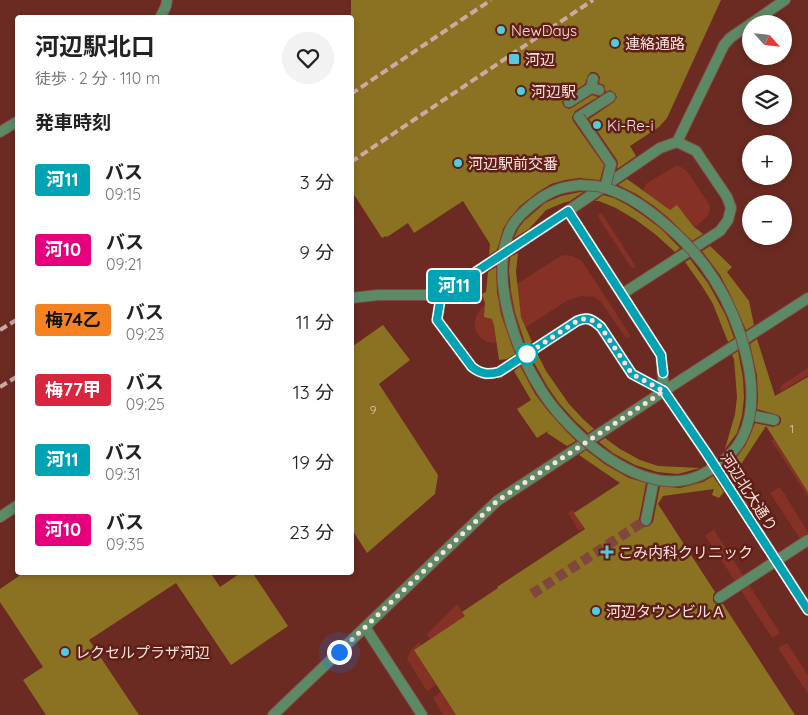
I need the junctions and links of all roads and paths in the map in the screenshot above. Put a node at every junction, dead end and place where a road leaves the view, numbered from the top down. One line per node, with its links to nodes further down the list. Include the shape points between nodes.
1 (167, 0): 3 (street)
2 (785, 0): 9 (street, via 724,45)
3 (162, 15)
4 (594, 86): 6 (street)
5 (610, 97): 10 (street, bridge, via 578,117 611,164)
6 (568, 102)
7 (15, 123): 8 (street)
8 (0, 132)
9 (677, 142): 11 (street, via 660,148); 12 (street, via 696,151 727,197 731,208 728,220 720,231)
10 (605, 188): 17 (street, bridge, via 643,207 663,222 688,245 714,278 744,346 749,370); 19 (street, bridge, via 580,185 559,189 538,198 523,213 509,231 504,252 505,298 510,322 529,369 554,407 573,430 612,461)
11 (568, 211): 12 (street); 13 (street)
12 (622, 294): 16 (street, via 661,355)
13 (441, 295): 14 (street); 16 (street, via 437,320 478,372 499,372 584,318 601,327 632,374)
14 (354, 298)
15 (808, 298): 16 (street)
16 (664, 391): 25 (street, 河辺北大通り); 26 (street, via 497,501)
17 (750, 415): 18 (street); 19 (street, bridge, via 743,436 731,454 713,469 676,481)
18 (774, 420)
19 (654, 479): 22 (street)
20 (15, 507): 21 (street)
21 (0, 517)
22 (646, 520)
23 (808, 540): 24 (street, bridge)
24 (719, 598)
25 (808, 610)
26 (365, 627): 27 (street); 28 (street)
27 (273, 715)
28 (422, 715)

